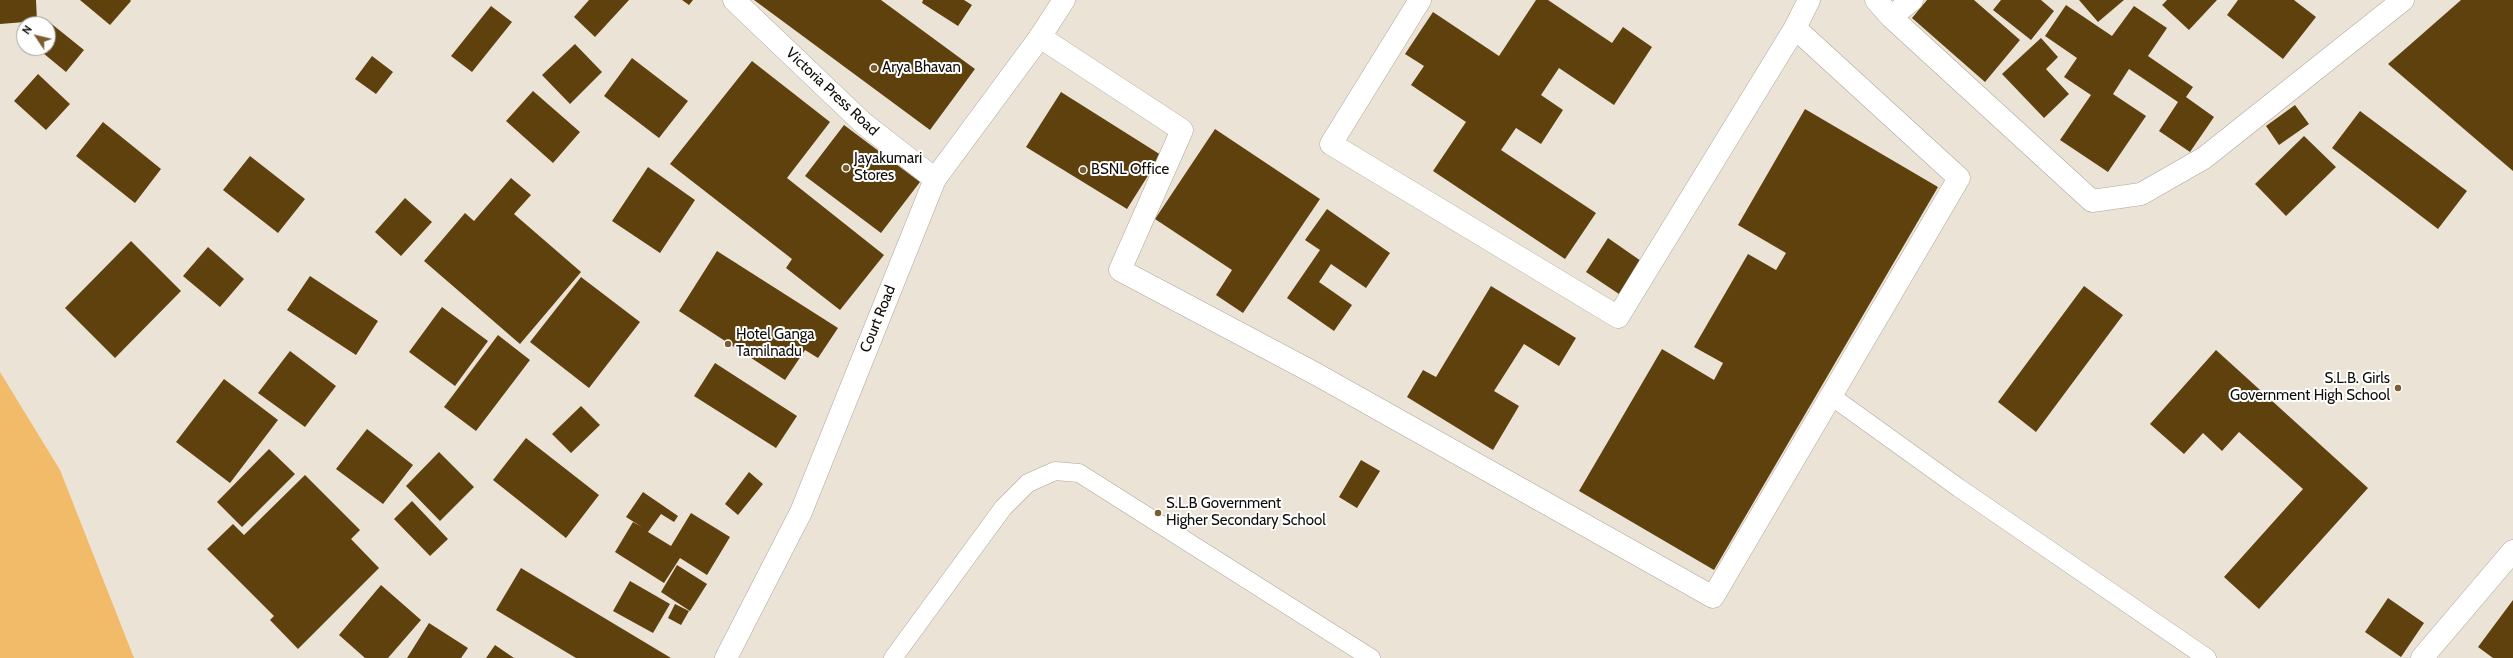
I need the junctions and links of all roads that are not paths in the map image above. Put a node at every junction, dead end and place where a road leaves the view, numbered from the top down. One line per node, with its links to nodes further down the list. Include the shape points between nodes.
1 (734, 0): 11 (street, Victoria Press Road, via 863,124)
2 (1064, 0): 10 (street, Court Road)
3 (1420, 0): 9 (street, via 1330,144 1618,317)
4 (1809, 0): 9 (street)
5 (1876, 0): 8 (street)
6 (1912, 0): 8 (street)
7 (2403, 0): 8 (street, via 2204,158 2141,194 2092,202)
8 (1891, 17)
9 (1795, 28): 12 (street, via 1959,178)
10 (1040, 37): 11 (street, Court Road); 12 (street, via 1182,130 1120,270 1316,374 1713,597)
11 (934, 179): 14 (street, Court Road, via 801,512)
12 (1831, 396): 17 (lane, via 1958,488)
13 (2513, 551): 18 (street)
14 (726, 658)
15 (893, 658): 16 (lane, via 1003,508 1028,483 1055,471 1079,473)
16 (1371, 658)
17 (2207, 658)
18 (2422, 658)

